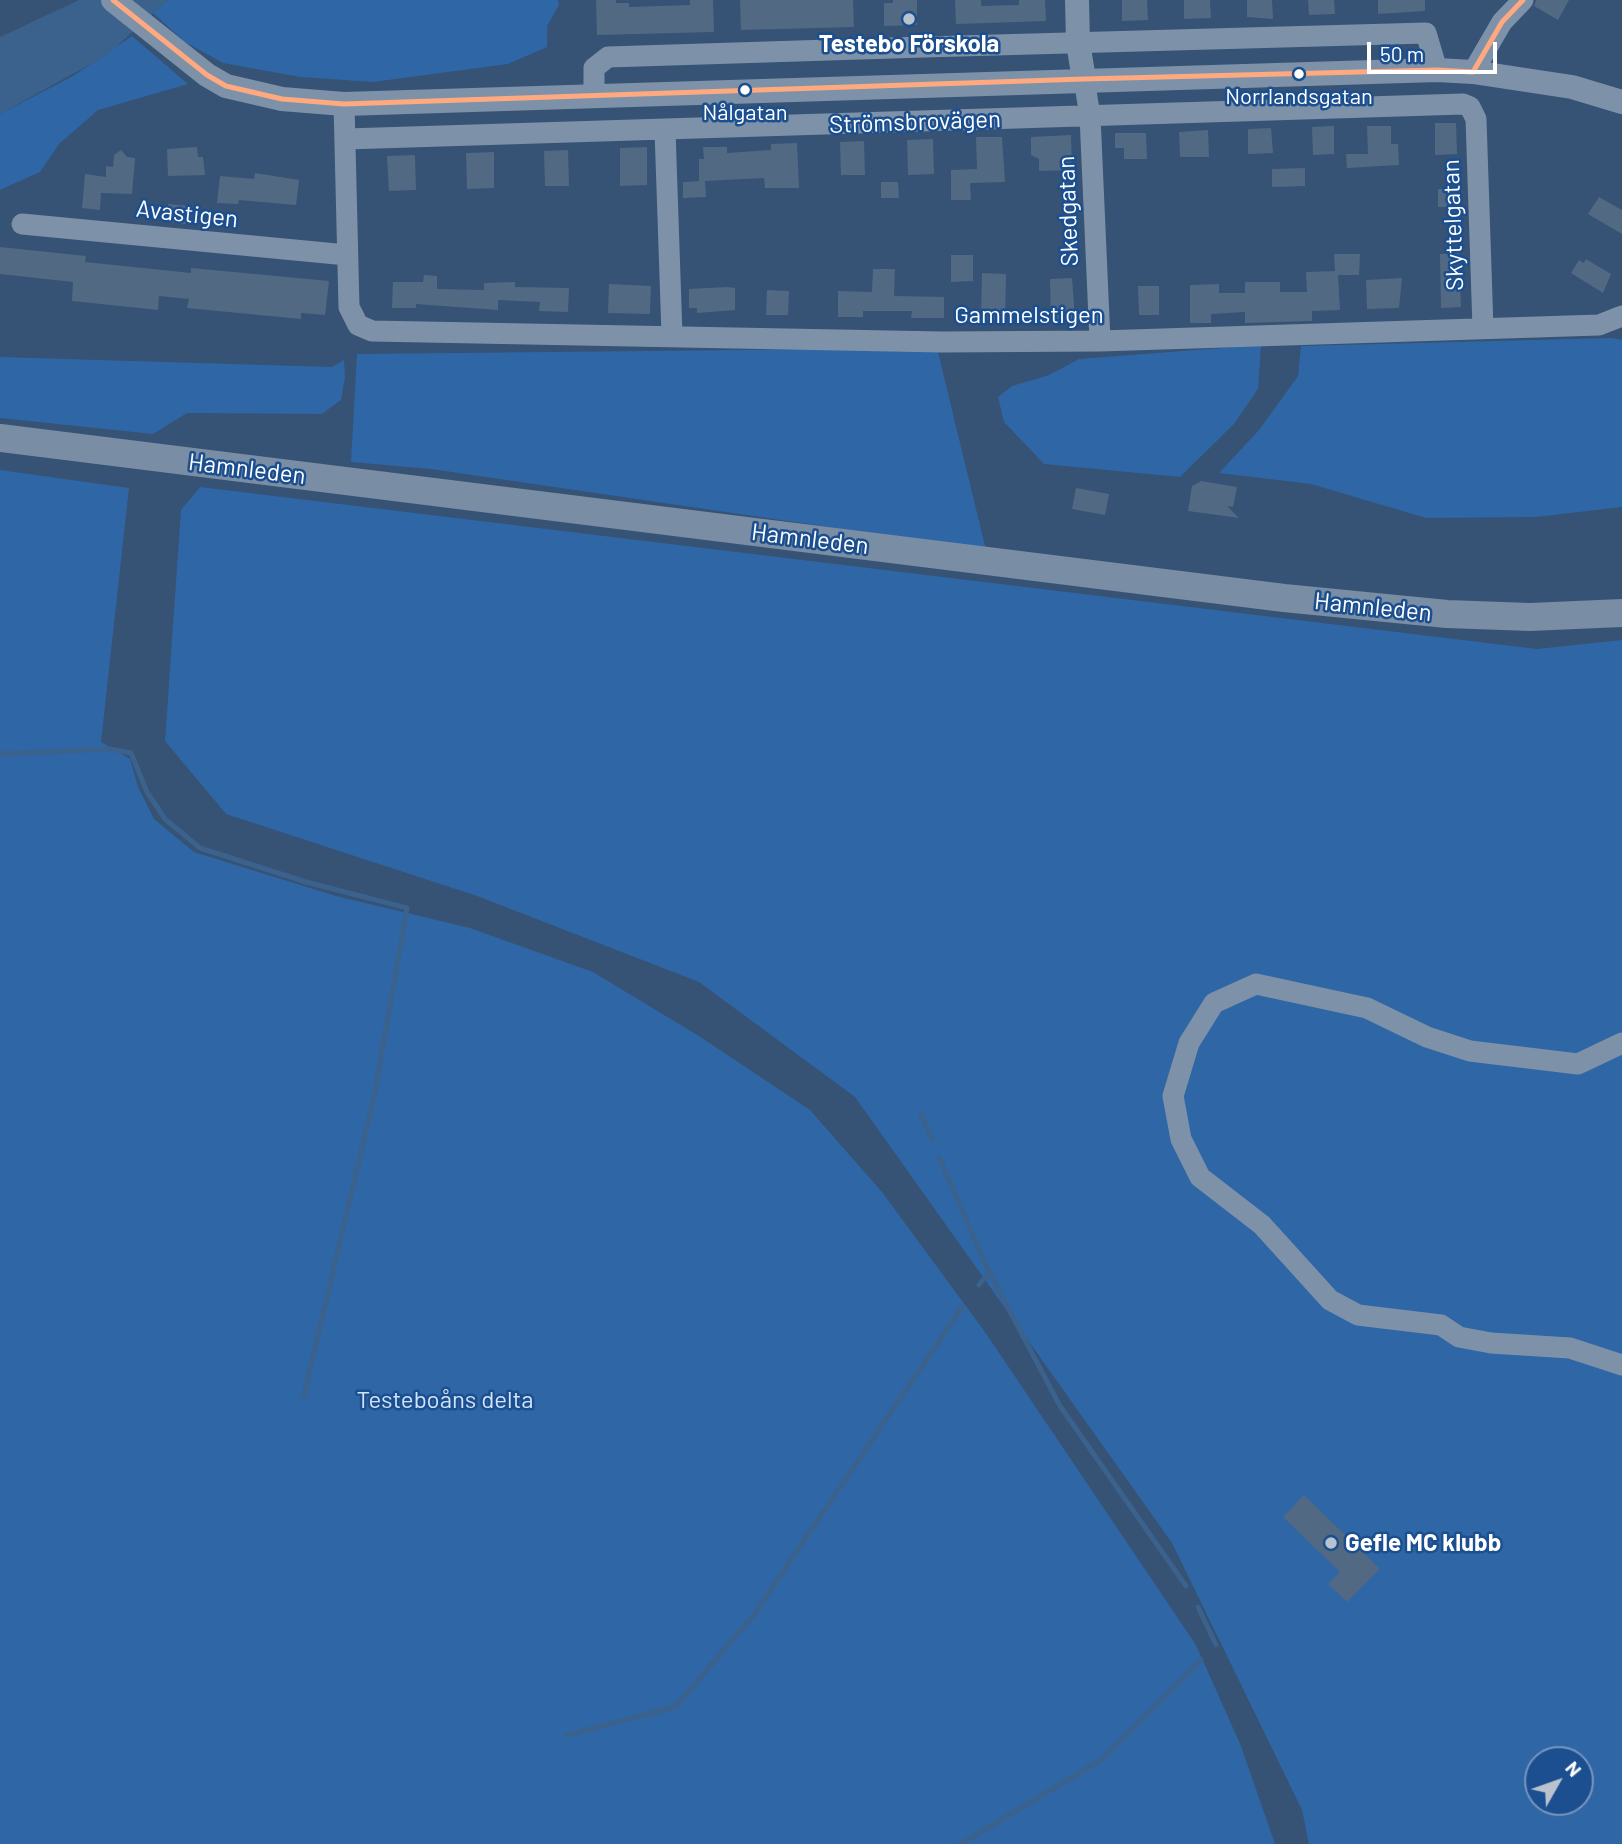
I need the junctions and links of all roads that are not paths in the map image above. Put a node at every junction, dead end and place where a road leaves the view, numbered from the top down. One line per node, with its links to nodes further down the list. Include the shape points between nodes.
1 (113, 0): 10 (street, Strömsbrovägen, via 207,75 235,90)
2 (1077, 0): 4 (street)
3 (1512, 3): 6 (street)
4 (1078, 43): 5 (street, via 1426,33); 7 (street); 8 (street, via 608,57 594,68)
5 (1437, 70): 6 (street, Strömsbrovägen); 7 (street, Strömsbrovägen)
6 (1473, 72): 9 (street, Strömsbrovägen, via 1572,87)
7 (1084, 79): 8 (street, Strömsbrovägen); 11 (street, Skedgatan)
8 (594, 96): 10 (street, Strömsbrovägen)
9 (1622, 102)
10 (344, 104): 14 (street)
11 (1090, 116): 12 (street, Strömsbrovägen, via 1458,103 1470,107); 13 (street, Strömsbrovägen); 20 (street, Skedgatan)
12 (1476, 119): 18 (street, Skyttelgatan)
13 (665, 130): 14 (street, Strömsbrovägen); 19 (street)
14 (346, 139): 16 (street)
15 (22, 224): 16 (street, Avastigen)
16 (347, 255): 19 (street, Gammelstigen, via 349,307 358,325 386,333)
17 (1622, 316): 18 (street, Gammelstigen, via 1599,325)
18 (1483, 328): 20 (street, Gammelstigen)
19 (672, 335): 20 (street, Gammelstigen)
20 (1100, 341)
21 (0, 438): 22 (main road, Hamnleden, via 1284,598 1447,614)
22 (1622, 613)
23 (1622, 1043): 24 (street, via 1578,1063 1470,1052 1367,1008 1255,984 1214,1003 1189,1043 1173,1096 1181,1139 1200,1177 1262,1225 1330,1300 1358,1315 1441,1325 1459,1337 1491,1343 1570,1349)
24 (1622, 1365)

